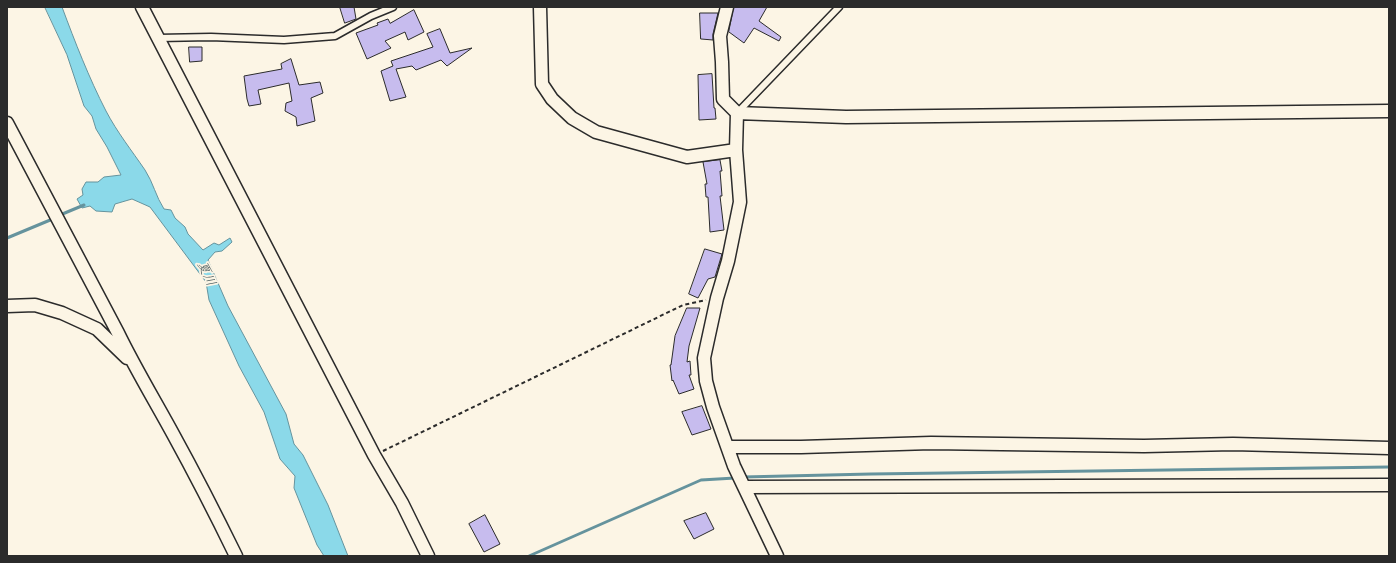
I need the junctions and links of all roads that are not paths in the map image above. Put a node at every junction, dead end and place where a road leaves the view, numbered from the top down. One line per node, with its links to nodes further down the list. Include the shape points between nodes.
1 (142, 7): 6 (street)
2 (393, 7): 6 (lane, via 335,36 284,40)
3 (540, 7): 10 (street, via 542,84 572,118 596,132 687,157)
4 (727, 7): 8 (street, via 720,36 723,100)
5 (839, 7): 8 (lane)
6 (158, 38): 18 (street)
7 (1389, 111): 8 (street, via 846,116)
8 (737, 113): 10 (street)
9 (7, 123): 12 (street)
10 (736, 150): 13 (street, via 740,202 704,358 706,381 713,407)
11 (7, 306): 12 (street, via 35,304 97,329)
12 (133, 364): 17 (street, via 187,459)
13 (728, 447): 14 (street, via 931,443 1114,446 1233,444); 16 (street)
14 (1389, 448)
15 (1389, 485): 16 (street)
16 (743, 486): 19 (street)
17 (236, 556)
18 (428, 556)
19 (777, 556)

